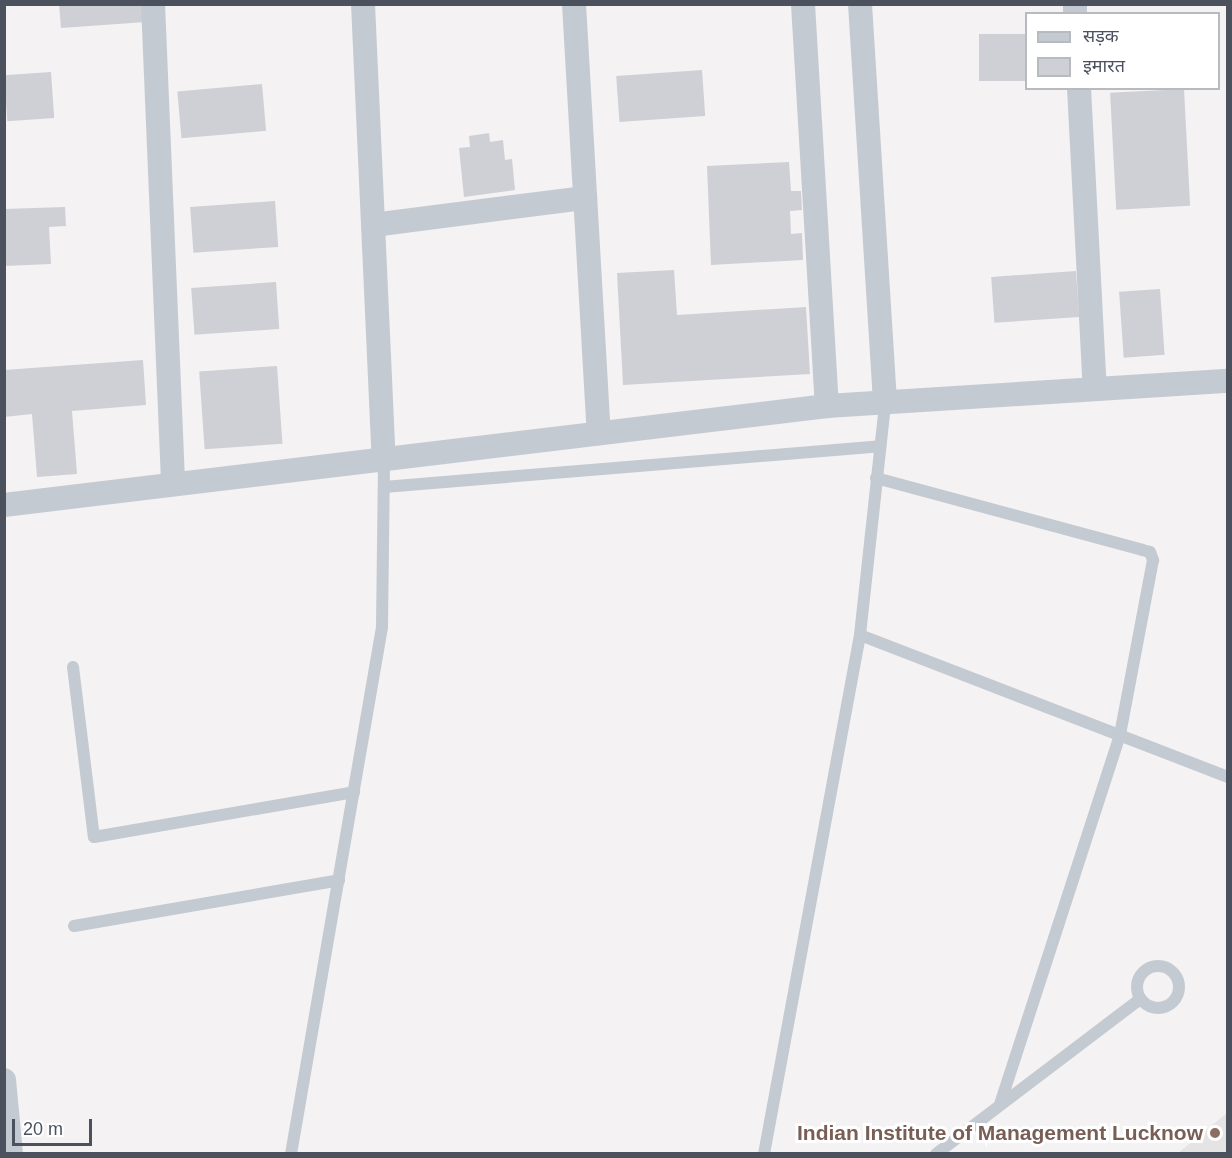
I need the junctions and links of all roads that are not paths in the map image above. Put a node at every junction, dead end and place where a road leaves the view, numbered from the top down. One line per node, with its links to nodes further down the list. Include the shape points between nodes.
1 (153, 4): 17 (street)
2 (363, 4): 8 (street)
3 (574, 4): 7 (street)
4 (803, 4): 12 (street)
5 (860, 4): 11 (street)
6 (1079, 90): 10 (street)
7 (585, 198): 8 (street); 13 (street)
8 (373, 225): 15 (street)
9 (1227, 381): 10 (street)
10 (1095, 389): 11 (street)
11 (885, 403): 12 (street); 14 (lane)
12 (827, 406): 13 (street)
13 (599, 433): 15 (street)
14 (880, 446): 16 (lane); 18 (lane)
15 (384, 458): 17 (street); 18 (lane)
16 (876, 478): 20 (lane); 22 (lane, via 1150,552 1153,560)
17 (173, 482): 19 (street)
18 (384, 487): 24 (lane, via 382,627)
19 (4, 505)
20 (860, 635): 22 (lane); 32 (lane)
21 (73, 667): 24 (lane, via 94,837)
22 (1120, 735): 23 (lane); 29 (lane)
23 (1227, 777)
24 (354, 792): 25 (lane)
25 (339, 880): 26 (lane); 31 (lane)
26 (74, 926)
27 (1140, 999): 29 (lane)
28 (4, 1080): 30 (street)
29 (1000, 1105): 33 (lane)
30 (11, 1154)
31 (291, 1154)
32 (764, 1154)
33 (936, 1154)

